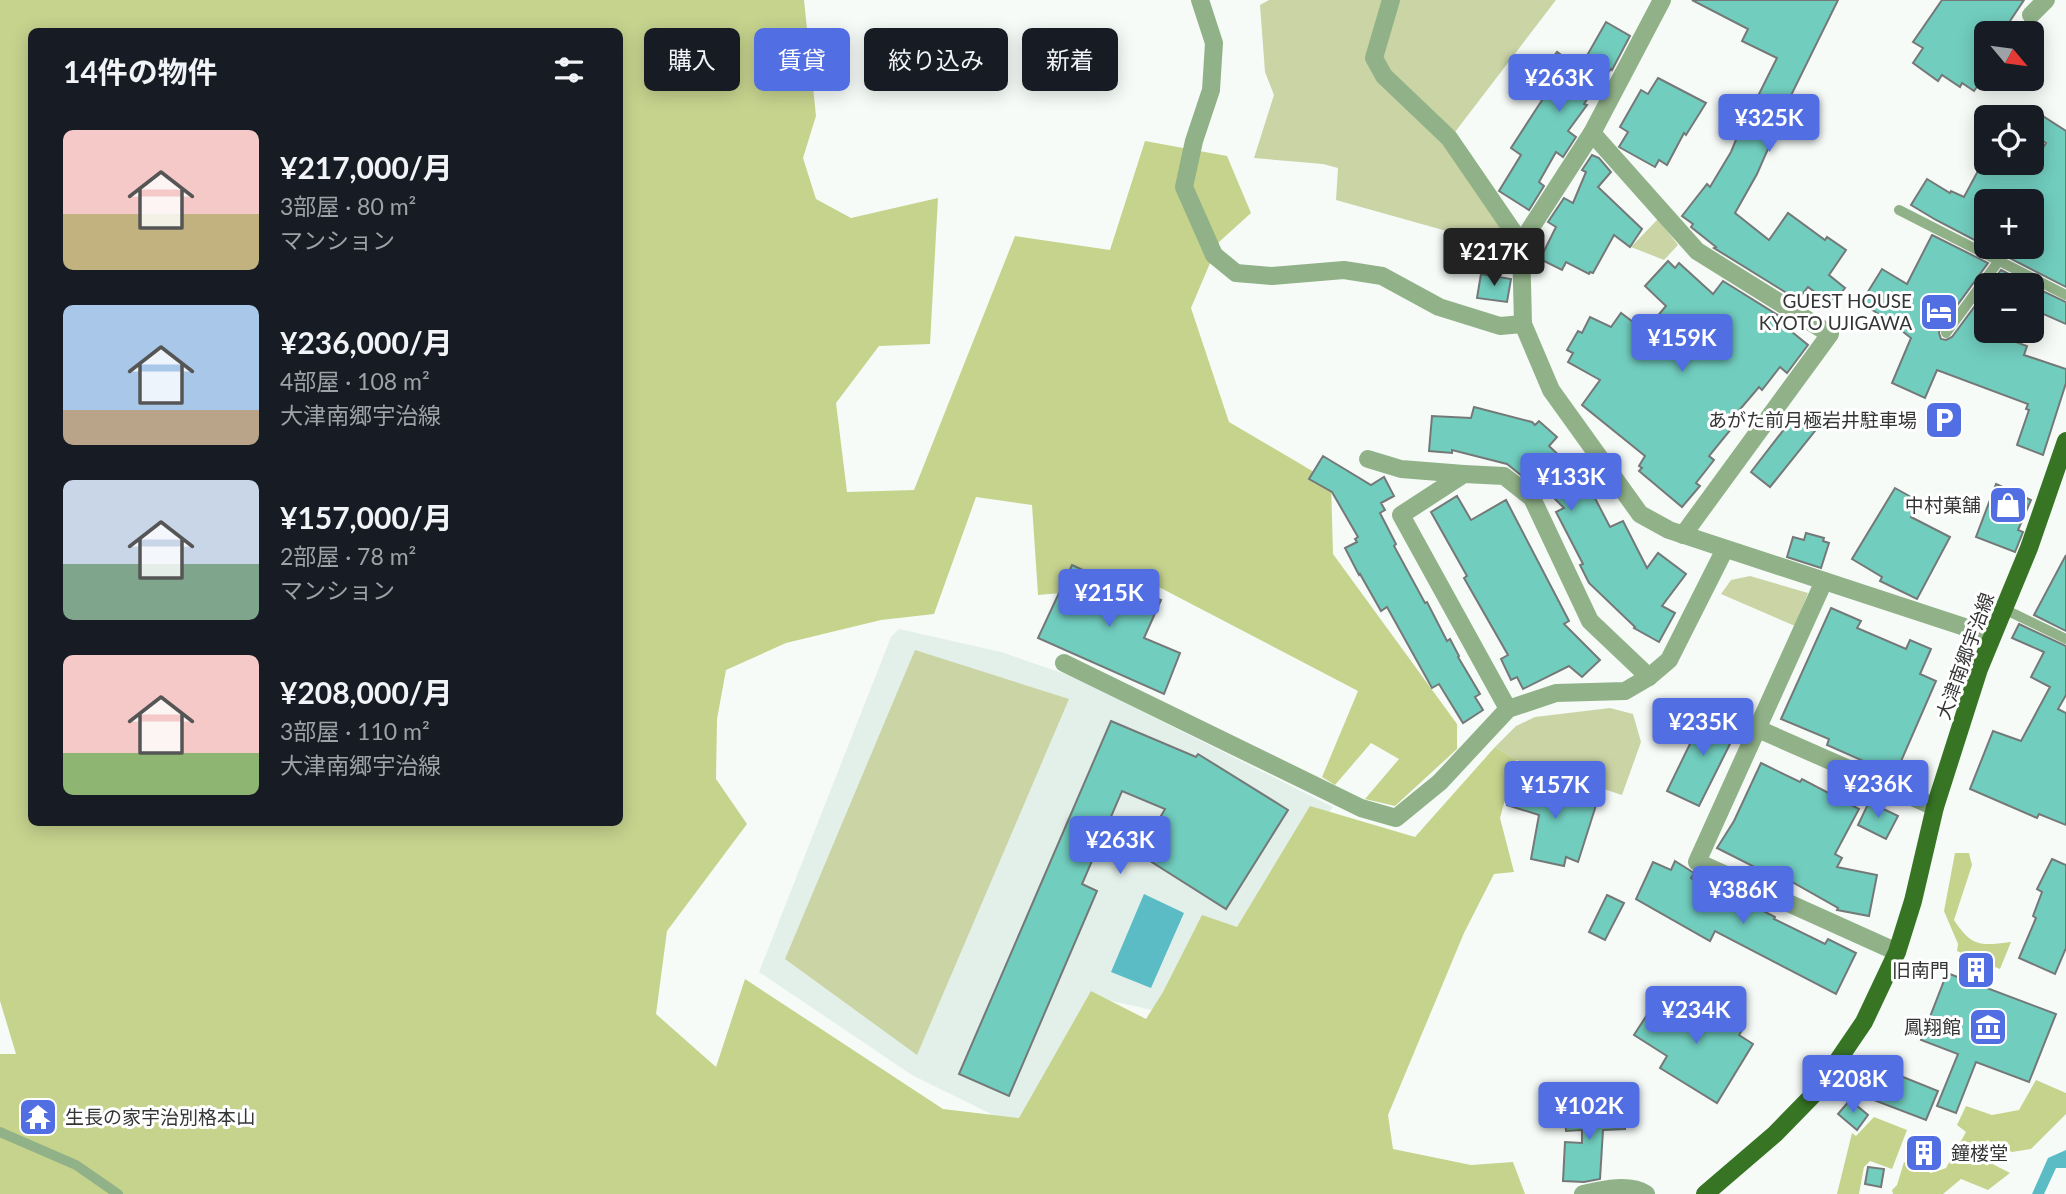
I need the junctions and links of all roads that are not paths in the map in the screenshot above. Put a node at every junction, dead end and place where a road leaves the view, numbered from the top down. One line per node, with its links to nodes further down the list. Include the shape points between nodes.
1 (1200, 0): 11 (street, via 1214,43 1211,90 1184,187 1214,255 1236,273 1272,276 1344,270 1382,276 1438,307 1500,326)
2 (1391, 0): 8 (street, via 1374,58 1384,76 1449,138)
3 (1662, 0): 6 (street)
4 (2046, 0): 5 (street)
5 (2031, 15)
6 (1592, 133): 8 (street); 16 (street, via 1697,251 1830,334)
7 (1899, 210): 9 (lane)
8 (1521, 243): 11 (street)
9 (1998, 262): 10 (lane); 12 (lane)
10 (2066, 295)
11 (1523, 324): 16 (street, via 1551,390 1640,514)
12 (1946, 333)
13 (2066, 441): 19 (main road, 大津南郷宇治線)
14 (1368, 459): 15 (street, via 1401,469)
15 (1464, 474): 23 (street, via 1504,477 1532,498 1590,621); 24 (street, via 1401,515)
16 (1683, 535): 17 (street)
17 (1725, 549): 18 (street); 23 (street, via 1669,660)
18 (1824, 581): 20 (street); 25 (street)
19 (2004, 609): 20 (main road, 大津南郷宇治線); 21 (lane)
20 (1992, 636): 26 (main road, 大津南郷宇治線)
21 (2066, 639)
22 (1064, 663): 24 (street, via 1361,808 1396,818 1440,782)
23 (1649, 677): 24 (street, via 1625,691 1556,693)
24 (1508, 709)
25 (1758, 729): 26 (street); 27 (street, via 1697,862)
26 (1936, 807): 27 (main road, 大津南郷宇治線)
27 (1897, 953): 32 (main road, 大津南郷宇治線, via 1864,1022 1817,1091)
28 (0, 1132): 29 (lane, via 76,1165)
29 (118, 1194)
30 (1583, 1194): 31 (street, via 1607,1189)
31 (1646, 1194)
32 (1705, 1194)

